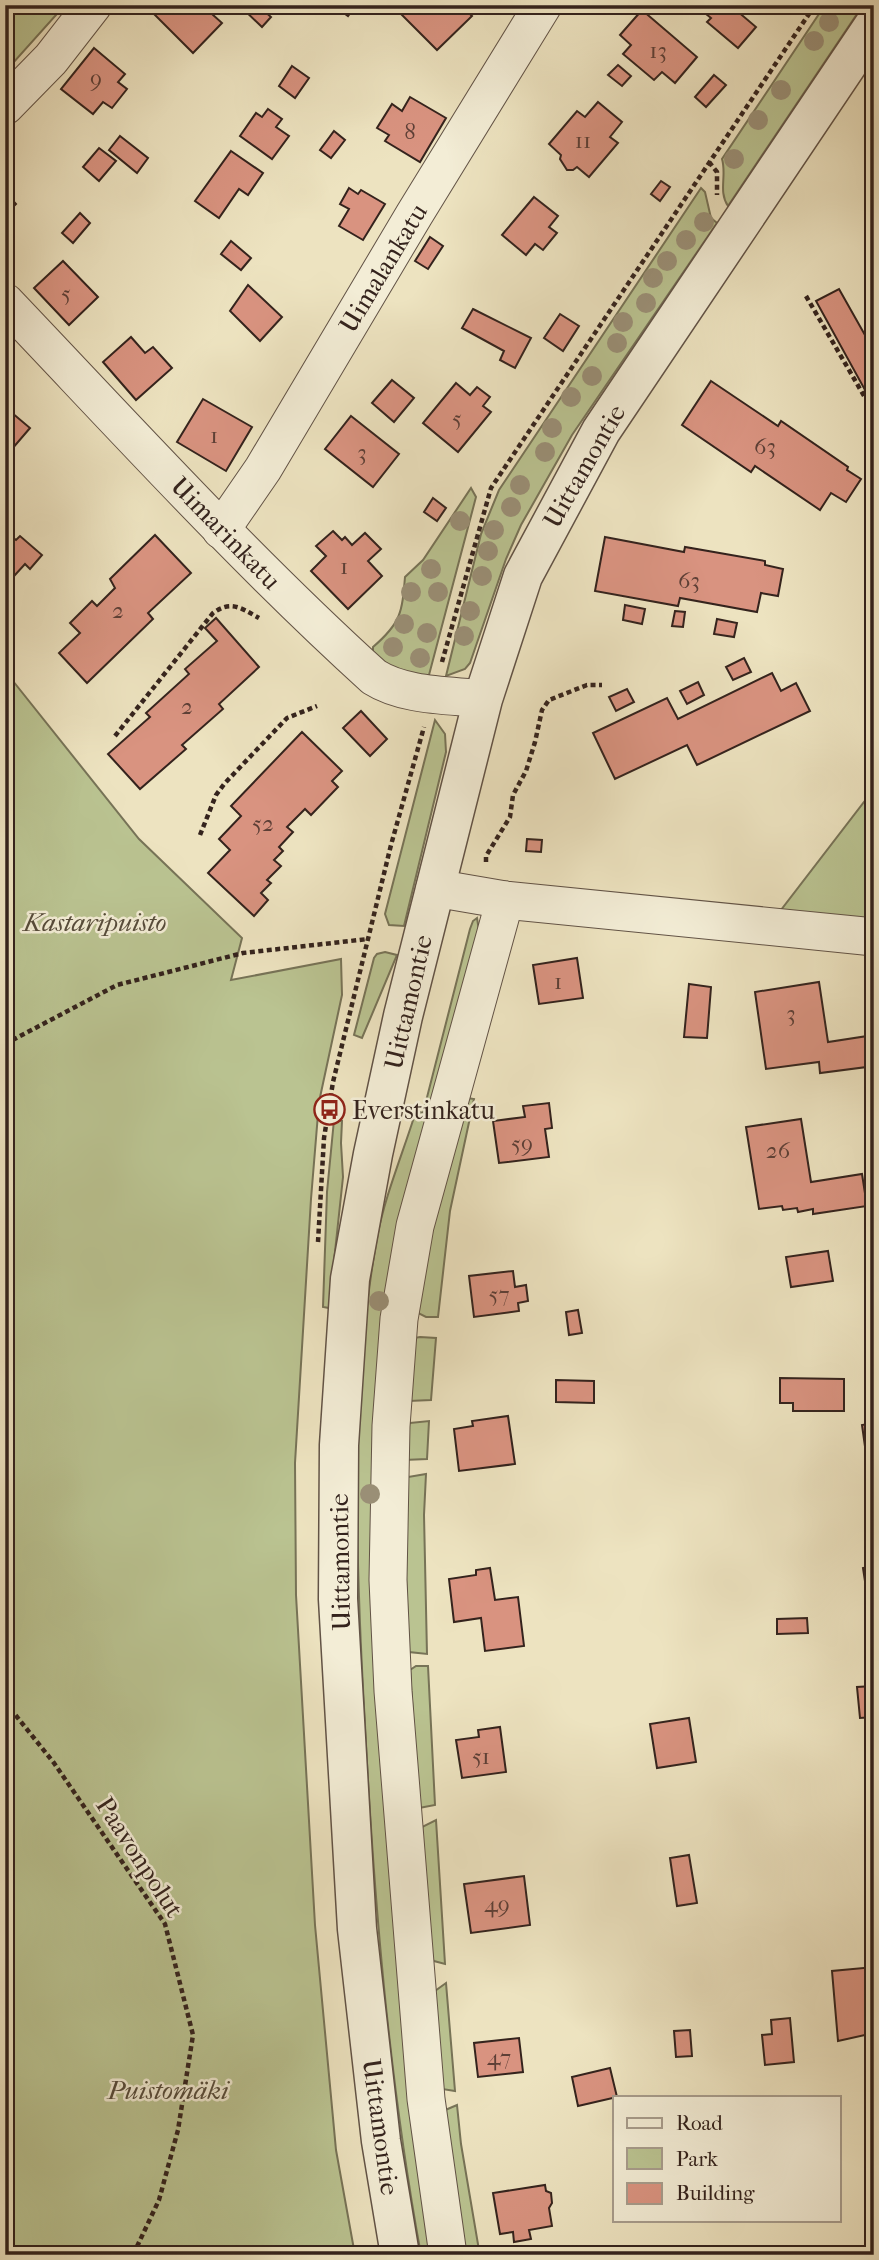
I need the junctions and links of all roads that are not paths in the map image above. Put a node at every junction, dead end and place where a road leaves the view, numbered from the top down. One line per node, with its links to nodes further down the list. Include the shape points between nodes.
1 (93, 5): 4 (street)
2 (543, 5): 6 (street, Uimalankatu)
3 (874, 25): 7 (street, Uittamontie, via 601,431 523,576)
4 (5, 106)
5 (5, 302): 6 (street, Uimarinkatu)
6 (222, 530): 7 (street, Uimarinkatu, via 374,677 412,691)
7 (483, 699): 8 (street, Uittamontie)
8 (435, 888): 9 (street); 11 (street, Uittamontie, via 359,1220 350,1279 339,1445 338,1599 357,1928)
9 (505, 900): 10 (street); 12 (street, via 415,1226 399,1319 391,1426 388,1580 393,1691 426,2099)
10 (874, 937)
11 (400, 2255)
12 (448, 2255)

